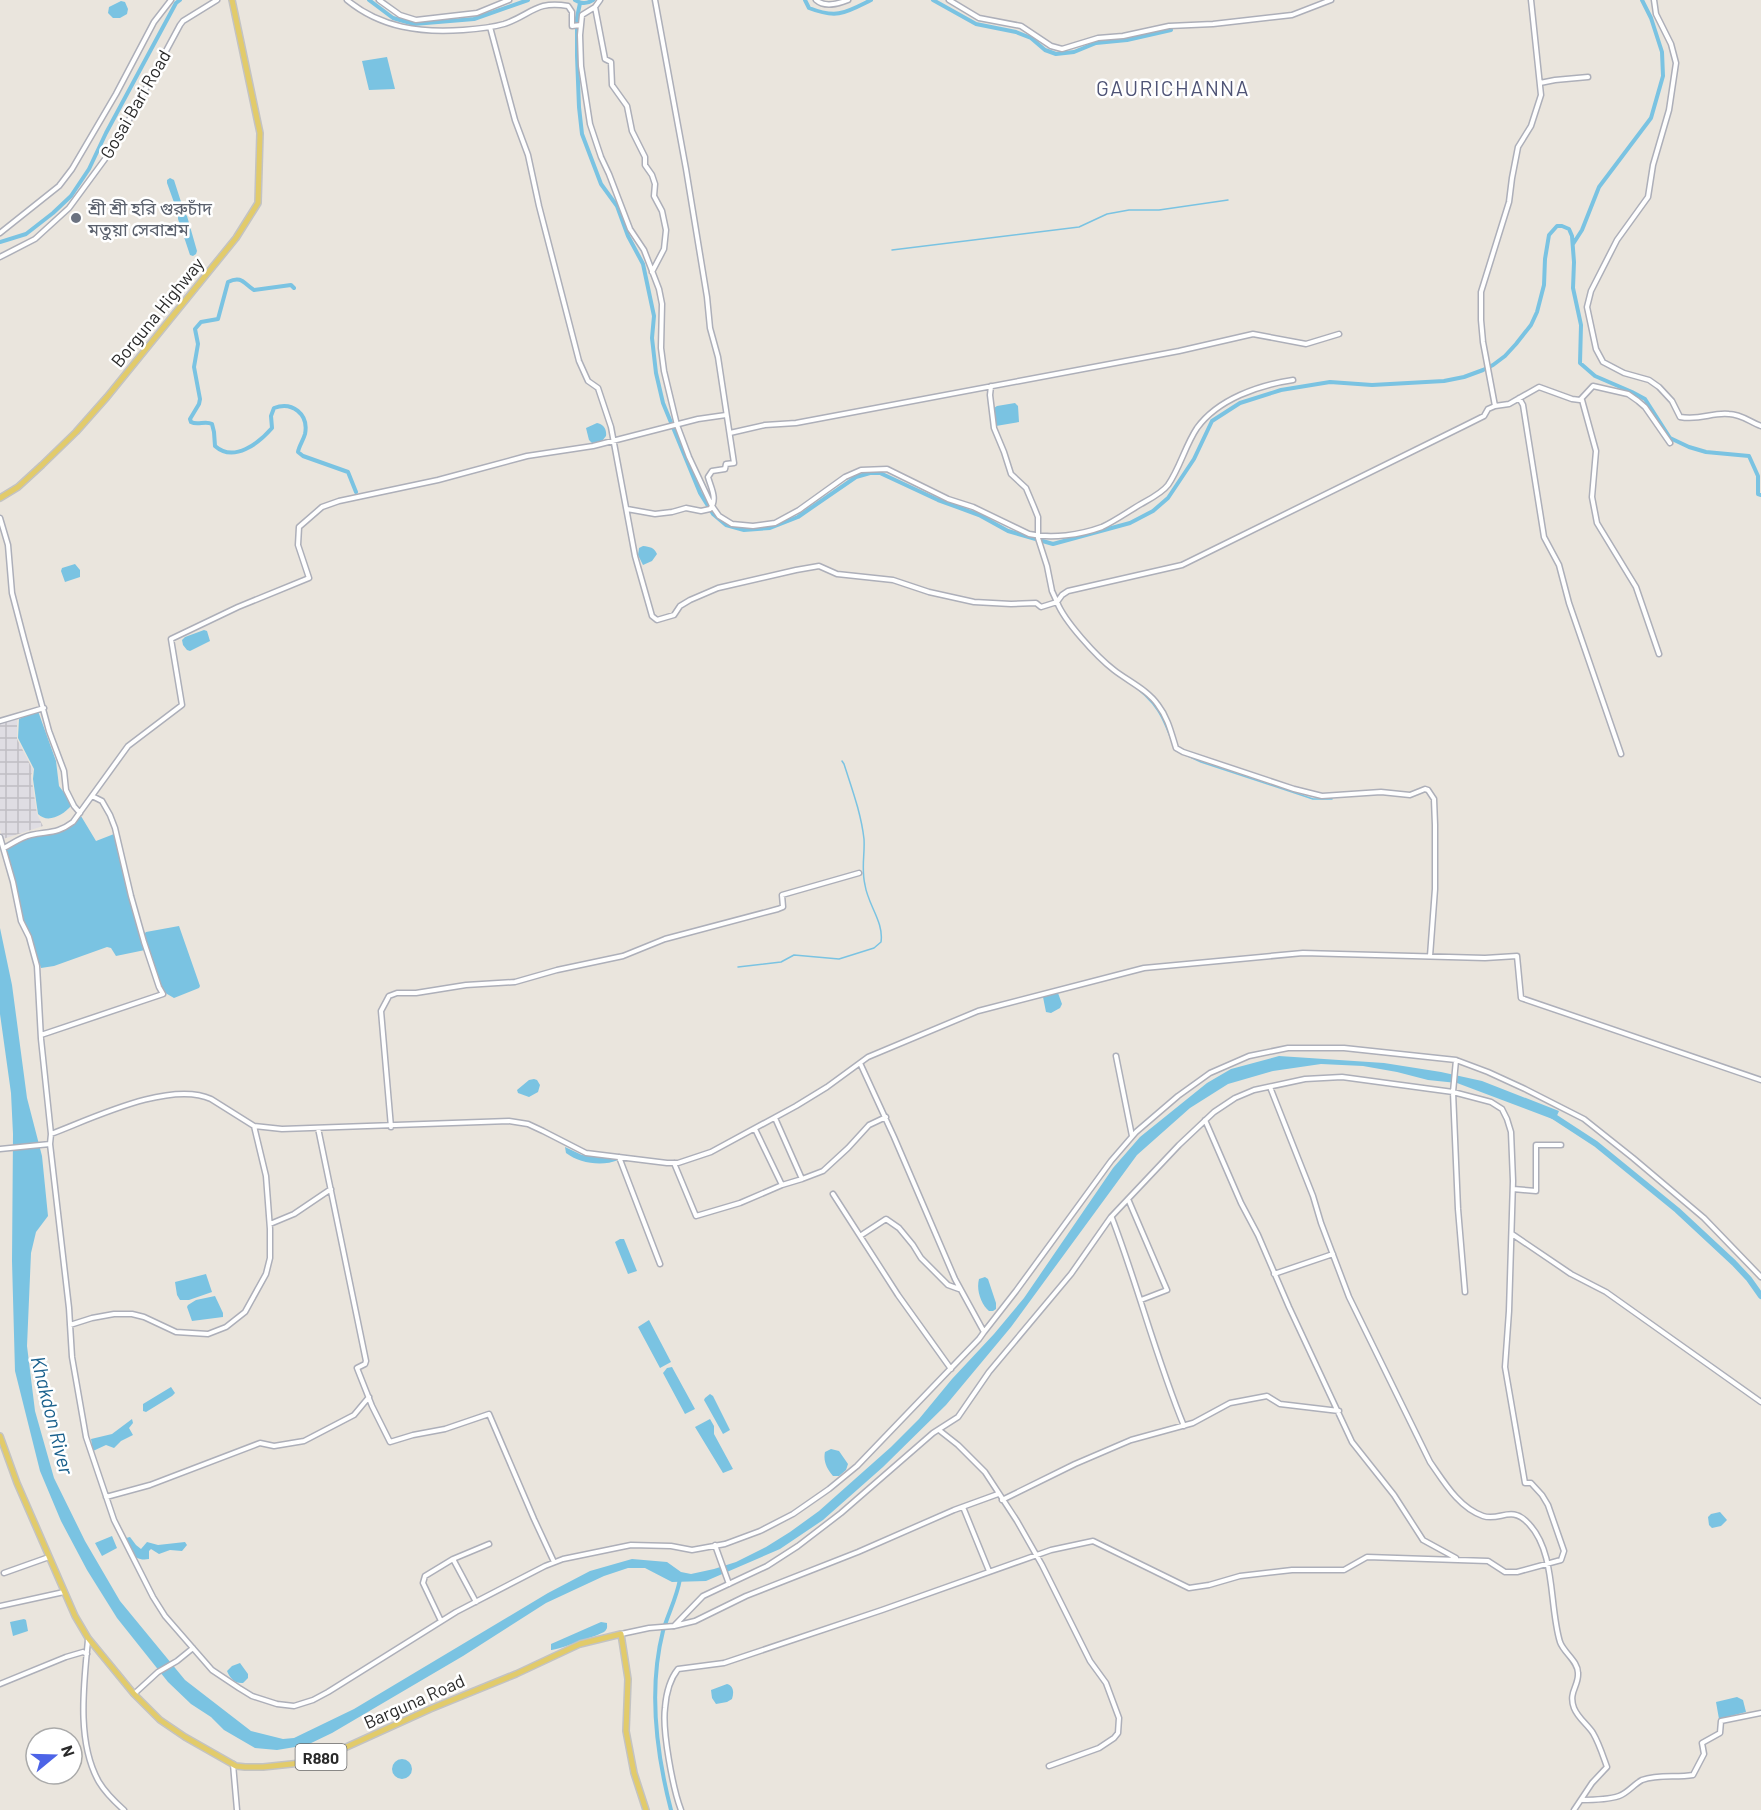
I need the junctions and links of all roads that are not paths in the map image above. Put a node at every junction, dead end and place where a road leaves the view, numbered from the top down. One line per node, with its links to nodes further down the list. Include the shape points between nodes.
1 (171, 0): 20 (street, via 154,22 60,186)
2 (217, 0): 21 (street, Gosai Bari Road, via 180,25 116,144 69,207 35,239)
3 (232, 0): 35 (main road, Borguna Highway, via 260,133 258,203 237,238 107,397 42,465)
4 (347, 0): 17 (street, via 396,27 447,32)
5 (379, 0): 6 (street, via 400,15 416,20 477,13)
6 (509, 0)
7 (600, 0): 15 (street)
8 (655, 0): 29 (street)
9 (816, 0): 10 (street, via 837,4)
10 (848, 0)
11 (949, 0): 12 (street, via 979,18 1020,26 1062,49 1098,38 1169,26 1292,15)
12 (1331, 0)
13 (1532, 0): 19 (street)
14 (1654, 0): 31 (street, via 1676,63 1673,86 1648,197 1617,240 1591,291 1587,307 1596,349 1603,362 1659,387 1680,417 1693,420 1726,413)
15 (595, 7): 16 (street, via 584,13); 22 (street, via 612,85 627,106 632,131 652,175 654,196 662,211 664,249)
16 (581, 25): 17 (street, via 572,26 568,6 548,3); 22 (street, via 581,66 590,124 630,229)
17 (490, 27): 33 (street, via 528,155 579,362 588,381 598,388)
18 (1588, 77): 19 (street)
19 (1540, 83): 28 (street, via 1538,107 1518,147 1509,202 1480,292 1483,342)
20 (0, 233)
21 (0, 257)
22 (652, 272): 30 (street, via 662,304 661,348)
23 (1339, 334): 25 (street, via 1306,344 1253,334)
24 (1293, 380): 39 (street, via 1262,387 1216,409 1197,428 1167,487 1152,498 1102,526 1070,535)
25 (991, 386): 32 (street); 39 (street, via 994,428 1011,474 1026,488 1034,507)
26 (1519, 398): 27 (street, via 1539,387); 28 (street); 44 (street, via 1544,537 1559,566)
27 (1582, 400): 34 (street, via 1597,385 1628,394 1645,407); 41 (street, via 1596,451 1592,497 1597,523 1636,586)
28 (1495, 406): 40 (street, via 1484,416 1182,565 1068,591)
29 (726, 415): 30 (street); 32 (street)
30 (677, 424): 33 (street); 36 (street)
31 (1761, 426)
32 (730, 433): 36 (street, via 734,463 712,471 708,477 714,498)
33 (614, 440): 37 (street); 45 (street, via 527,456 322,507 299,527 298,545 309,578 171,639 182,705 128,746)
34 (1670, 443)
35 (0, 498)
36 (712, 506): 37 (street, via 701,511 686,508 655,514); 39 (street, via 732,524 775,523 845,477 861,470 887,468 948,499)
37 (626, 509): 40 (street, via 647,603 657,620 674,615 680,606 718,588 819,566 837,574 894,580 974,602 1036,603 1041,607)
38 (0, 518): 42 (street, via 8,545 12,593)
39 (1038, 536): 40 (street)
40 (1057, 602): 50 (street, via 1070,625 1112,669 1157,702 1169,722 1176,748 1183,752 1322,795 1410,795 1428,790 1434,799 1435,825)
41 (1659, 654)
42 (44, 708): 43 (street); 46 (street, via 66,790)
43 (0, 721)
44 (1621, 754)
45 (92, 796): 46 (street); 51 (street, via 102,801 110,815 144,942 163,994)
46 (80, 813): 48 (street, via 54,833 30,835)
47 (0, 837): 48 (street)
48 (4, 848): 51 (street, via 21,921 37,966)
49 (859, 873): 62 (street, via 782,895 784,905 778,909 665,939 623,956 515,982 389,996 381,1011)
50 (1430, 956): 54 (street, via 1303,953 1144,968 978,1011); 55 (street, via 1517,956 1521,998)
51 (41, 1035): 65 (street)
52 (1116, 1056): 66 (street)
53 (1456, 1060): 57 (street); 66 (street, via 1344,1048 1277,1049 1210,1073); 85 (street, via 1584,1119 1704,1218)
54 (860, 1063): 58 (street); 59 (street)
55 (1761, 1080)
56 (1270, 1087): 57 (street, via 1305,1079 1342,1077); 60 (street, via 1235,1098); 82 (street)
57 (1454, 1092): 75 (street, via 1502,1109 1511,1132); 87 (street)
58 (886, 1117): 72 (street, via 869,1125 823,1171); 86 (street)
59 (775, 1118): 64 (street); 72 (street)
60 (1205, 1120): 77 (street); 84 (street)
61 (254, 1126): 63 (street); 65 (street, via 205,1097 175,1096 136,1101); 79 (street, via 266,1176)
62 (390, 1126): 63 (street); 70 (street, via 509,1121 528,1124 586,1153)
63 (318, 1128): 74 (street)
64 (755, 1129): 71 (street, via 711,1152); 73 (street)
65 (51, 1134): 67 (street)
66 (1132, 1136): 90 (street)
67 (50, 1143): 69 (street); 89 (street)
68 (1561, 1145): 75 (street, via 1536,1145 1536,1191)
69 (0, 1149)
70 (619, 1157): 71 (street); 83 (street)
71 (674, 1163): 73 (street, via 696,1216)
72 (802, 1179): 73 (street)
73 (782, 1185)
74 (331, 1189): 79 (street, via 294,1214); 92 (street, via 366,1361 357,1368)
75 (1513, 1189): 80 (street)
76 (833, 1194): 81 (street)
77 (1128, 1199): 78 (street); 88 (street, via 1167,1290)
78 (1112, 1217): 88 (street); 96 (street, via 958,1417)
79 (270, 1224): 89 (street, via 266,1274 245,1312 226,1327 208,1334 176,1332 132,1314 114,1314)
80 (1511, 1234): 93 (street, via 1570,1274 1606,1292); 109 (street, via 1505,1367 1525,1483 1531,1483 1548,1505 1564,1551 1561,1560)
81 (860, 1236): 86 (street, via 886,1219 899,1228 948,1285); 91 (street)
82 (1332, 1254): 84 (street); 109 (street, via 1370,1342 1430,1462 1464,1506 1485,1517 1508,1513 1529,1524)
83 (660, 1264)
84 (1274, 1274): 94 (street)
85 (1761, 1277)
86 (960, 1289): 90 (street)
87 (1465, 1292)
88 (1141, 1300): 95 (street)
89 (70, 1325): 99 (street, via 86,1437)
90 (984, 1332): 91 (street)
91 (951, 1369): 103 (street, via 829,1489 760,1531)
92 (369, 1397): 99 (street, via 354,1415 304,1442 274,1446 260,1443 150,1485); 108 (street, via 391,1442 489,1414)
93 (1761, 1402)
94 (1339, 1411): 95 (street, via 1280,1404 1267,1396 1230,1403); 107 (street, via 1352,1442 1423,1540)
95 (1184, 1426): 100 (street, via 1131,1440)
96 (939, 1430): 98 (street, via 985,1472); 112 (street, via 798,1546)
97 (0, 1436): 105 (main road, Barguna Road / R880)
98 (998, 1494): 100 (street); 101 (street)
99 (106, 1497): 120 (street, via 153,1598)
100 (1002, 1500): 104 (street)
101 (963, 1507): 110 (street); 117 (street, via 746,1596 695,1621)
102 (489, 1544): 106 (street)
103 (716, 1545): 108 (street, via 692,1550 631,1545); 112 (street)
104 (1036, 1555): 107 (street, via 1093,1541 1189,1588 1240,1575 1344,1570 1367,1557); 110 (street); 126 (street, via 1090,1661 1106,1683 1119,1718 1118,1733 1106,1744)
105 (49, 1557): 111 (street); 113 (main road, Barguna Road / R880)
106 (453, 1558): 114 (street); 116 (street, via 425,1576 423,1583)
107 (1459, 1560): 109 (street, via 1488,1561 1505,1572)
108 (554, 1562): 114 (street)
109 (1547, 1564): 127 (street, via 1560,1641 1578,1673 1572,1698 1574,1710 1594,1735 1607,1767)
110 (989, 1571): 131 (street, via 724,1663 678,1668 665,1709)
111 (3, 1573)
112 (729, 1584): 117 (street, via 703,1596)
113 (64, 1592): 115 (street); 119 (main road, Barguna Road / R880)
114 (476, 1602): 116 (street)
115 (0, 1606)
116 (441, 1621): 120 (street, via 328,1692 294,1706 252,1696 212,1670)
117 (674, 1626): 118 (street)
118 (621, 1634): 125 (main road, Barguna Road / R880, via 580,1644 331,1754 301,1764); 130 (main road, via 628,1696 626,1731)
119 (88, 1638): 121 (street); 123 (main road, Barguna Road / R880)
120 (193, 1648): 123 (street)
121 (87, 1654): 122 (street, via 66,1657); 128 (street, via 84,1729 91,1762 99,1782)
122 (0, 1684)
123 (134, 1694): 125 (main road, Barguna Road / R880, via 160,1720)
124 (1761, 1713): 127 (street, via 1721,1721 1720,1733 1702,1743 1704,1754 1693,1775 1639,1781 1618,1797)
125 (232, 1764): 129 (street)
126 (1049, 1766)
127 (1581, 1800): 132 (street)
128 (124, 1810)
129 (237, 1810)
130 (646, 1810)
131 (681, 1810)
132 (1574, 1810)

